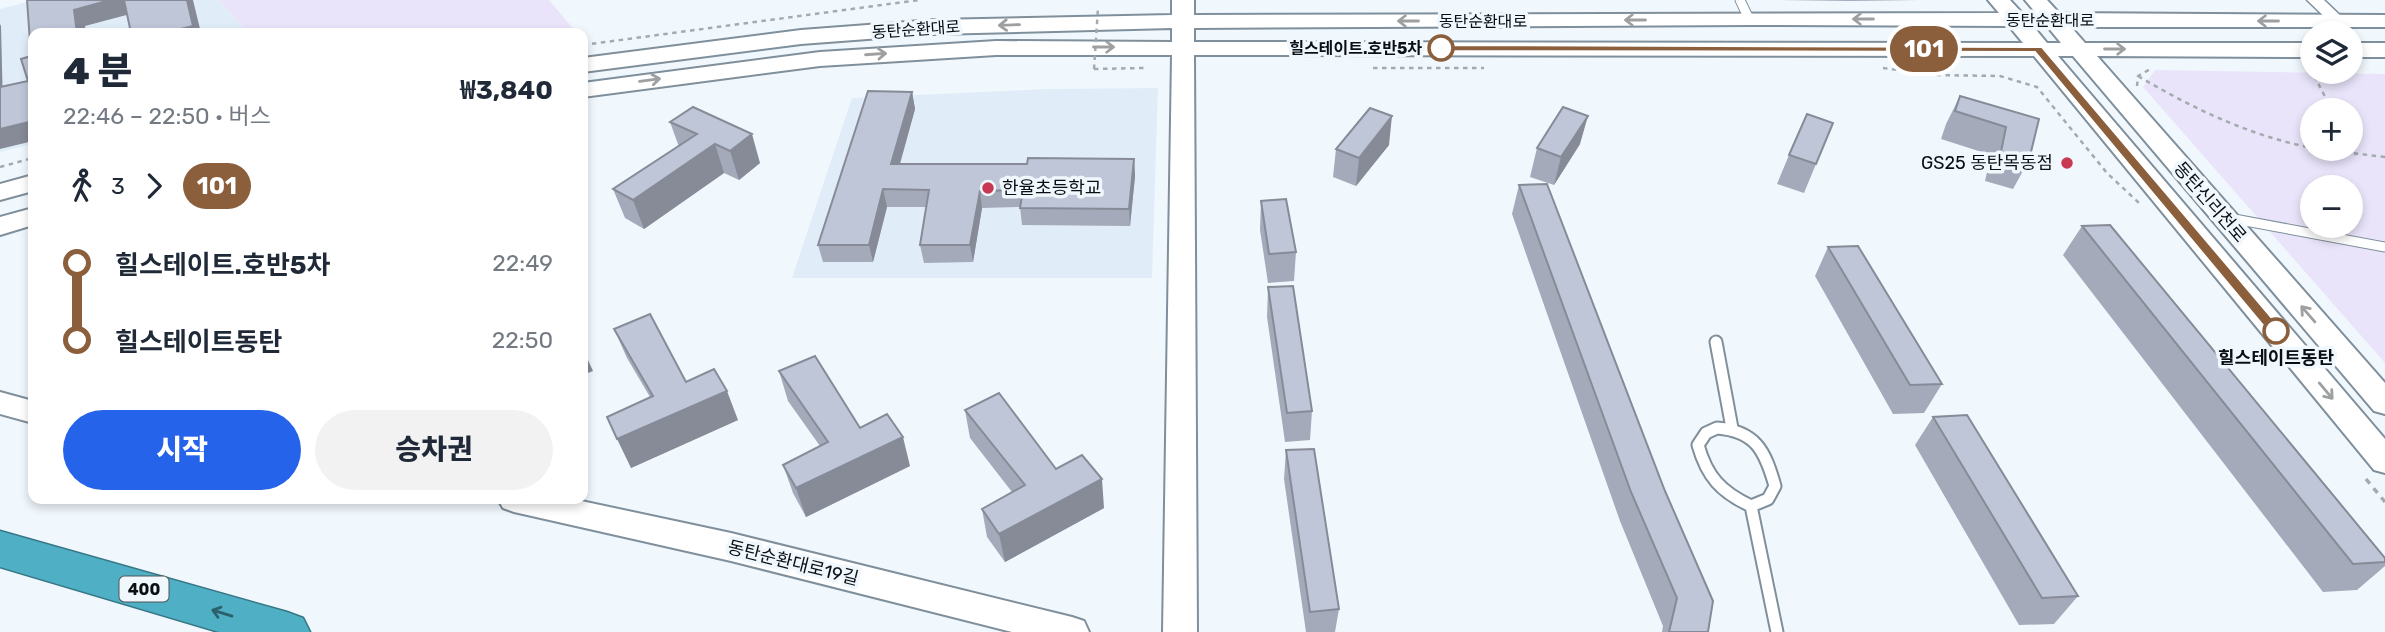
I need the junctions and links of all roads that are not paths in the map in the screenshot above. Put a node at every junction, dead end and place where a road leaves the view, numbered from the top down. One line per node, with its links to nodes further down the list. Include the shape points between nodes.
1 (2036, 0): 6 (main road, 동탄신리천로)
2 (2315, 0): 8 (street)
3 (1745, 9): 5 (main road, 동탄순환대로, one-way to 3); 11 (main road, 동탄순환대로, one-way to 11)
4 (2007, 10): 5 (main road, 동탄순환대로); 6 (main road, 동탄순환대로); 13 (main road, 동탄신리천로)
5 (1916, 20): 12 (main road, via 1948,34 1949,41)
6 (2053, 20): 7 (main road, 동탄순환대로); 14 (main road, 동탄신리천로)
7 (2161, 20): 8 (main road, 동탄순환대로, one-way to 7); 15 (main road, via 2151,27 2152,35)
8 (2338, 21)
9 (2363, 21): 10 (main road, 동탄순환대로)
10 (2385, 21)
11 (1182, 23): 12 (main road, 동탄순환대로); 19 (main road, 동탄순환대로, one-way to 19, via 934,27 801,37); 20 (main road, 동탄순환대로, one-way to 11, via 883,53 1009,47); 40 (main road)
12 (1930, 49): 13 (main road, 동탄순환대로)
13 (2038, 49): 14 (main road, 동탄순환대로); 21 (main road, 동탄신리천로)
14 (2079, 49): 15 (main road, 동탄순환대로, one-way to 15); 22 (main road, 동탄신리천로)
15 (2184, 49): 16 (main road, 동탄순환대로)
16 (2300, 50)
17 (2363, 50): 18 (main road)
18 (2385, 50)
19 (588, 64)
20 (588, 89)
21 (2105, 127): 22 (main road, via 2106,118 2116,116); 34 (main road, 동탄신리천로, one-way to 34)
22 (2147, 127): 25 (main road, 동탄신리천로)
23 (28, 184): 24 (main road)
24 (0, 192)
25 (2223, 217): 28 (lane); 31 (main road, 동탄신리천로, one-way to 25)
26 (28, 218): 27 (main road)
27 (0, 226)
28 (2385, 247)
29 (1716, 342): 33 (lane)
30 (0, 403): 32 (main road)
31 (2385, 403)
32 (28, 411)
33 (1732, 428): 36 (lane, via 1767,455 1775,486 1768,499); 36 (lane, via 1706,433 1698,445 1704,468 1725,494)
34 (2385, 461)
35 (536, 504): 39 (main road, 동탄순환대로19길, via 731,547)
36 (1751, 506): 41 (lane)
37 (0, 549): 38 (highway, 400, one-way to 37)
38 (288, 632)
39 (1072, 632)
40 (1180, 632)
41 (1777, 632)

